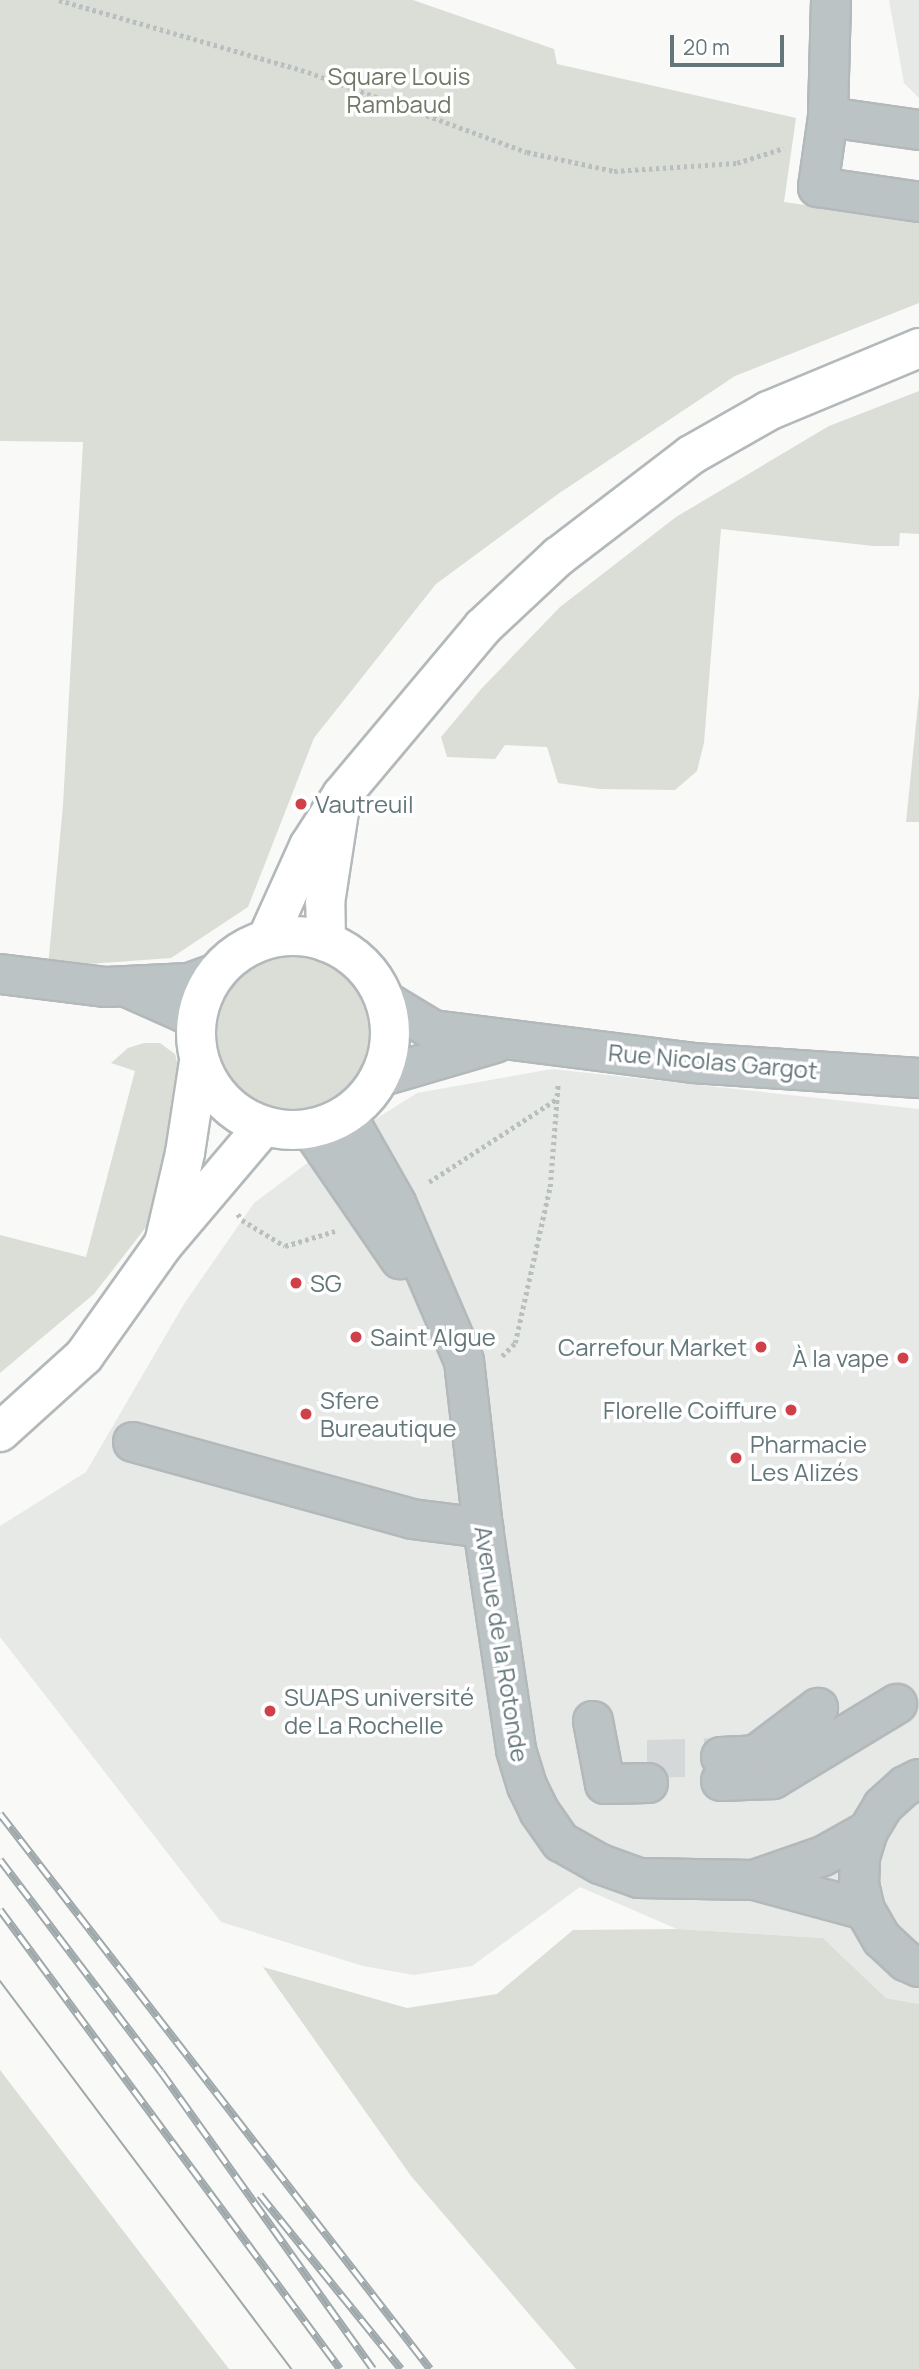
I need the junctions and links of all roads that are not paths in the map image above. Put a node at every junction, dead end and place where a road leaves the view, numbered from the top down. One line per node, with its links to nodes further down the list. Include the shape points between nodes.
1 (831, 0): 2 (street)
2 (828, 117): 3 (street); 4 (street, via 818,187)
3 (919, 130)
4 (919, 202)
5 (919, 348): 6 (main road, via 768,411 691,455 633,498 559,556 483,627)
6 (342, 795): 7 (main road, via 309,846); 8 (main road, via 325,904)
7 (267, 939): 8 (main road, via 286,936); 9 (main road, via 239,952)
8 (326, 942): 12 (main road, via 363,964)
9 (216, 973): 11 (street, via 189,983); 14 (main road, via 201,1000)
10 (0, 974): 11 (street)
11 (123, 986): 14 (street, via 196,1021)
12 (386, 1001): 13 (street, Rue Nicolas Gargot, via 433,1030); 15 (main road, via 391,1039)
13 (507, 1040): 15 (street, Rue Nicolas Gargot); 16 (street, Rue Nicolas Gargot, via 693,1063)
14 (198, 1046): 18 (main road, via 213,1089 242,1116); 20 (main road, via 185,1153)
15 (379, 1077): 17 (main road)
16 (919, 1078)
17 (346, 1115): 19 (main road); 21 (street, Avenue de la Rotonde, via 396,1203)
18 (264, 1126): 19 (main road); 20 (main road)
19 (311, 1129): 21 (street, Avenue de la Rotonde, via 374,1218)
20 (163, 1245): 22 (main road, via 84,1356)
21 (466, 1374): 24 (street, Avenue de la Rotonde)
22 (0, 1432)
23 (133, 1442): 24 (street, via 412,1519)
24 (483, 1528): 31 (street, Avenue de la Rotonde, via 516,1750 539,1811 561,1842 600,1864 639,1878)
25 (897, 1704): 26 (street, via 773,1779 721,1769 756,1755)
26 (818, 1709)
27 (593, 1721): 28 (street, via 605,1784)
28 (648, 1771)
29 (919, 1779): 30 (street, via 883,1806)
30 (867, 1831): 31 (street, Avenue de la Rotonde, via 823,1856); 32 (street, via 859,1884)
31 (754, 1880): 32 (street, Avenue de la Rotonde)
32 (865, 1910): 33 (street, via 882,1939)
33 (919, 1967)

